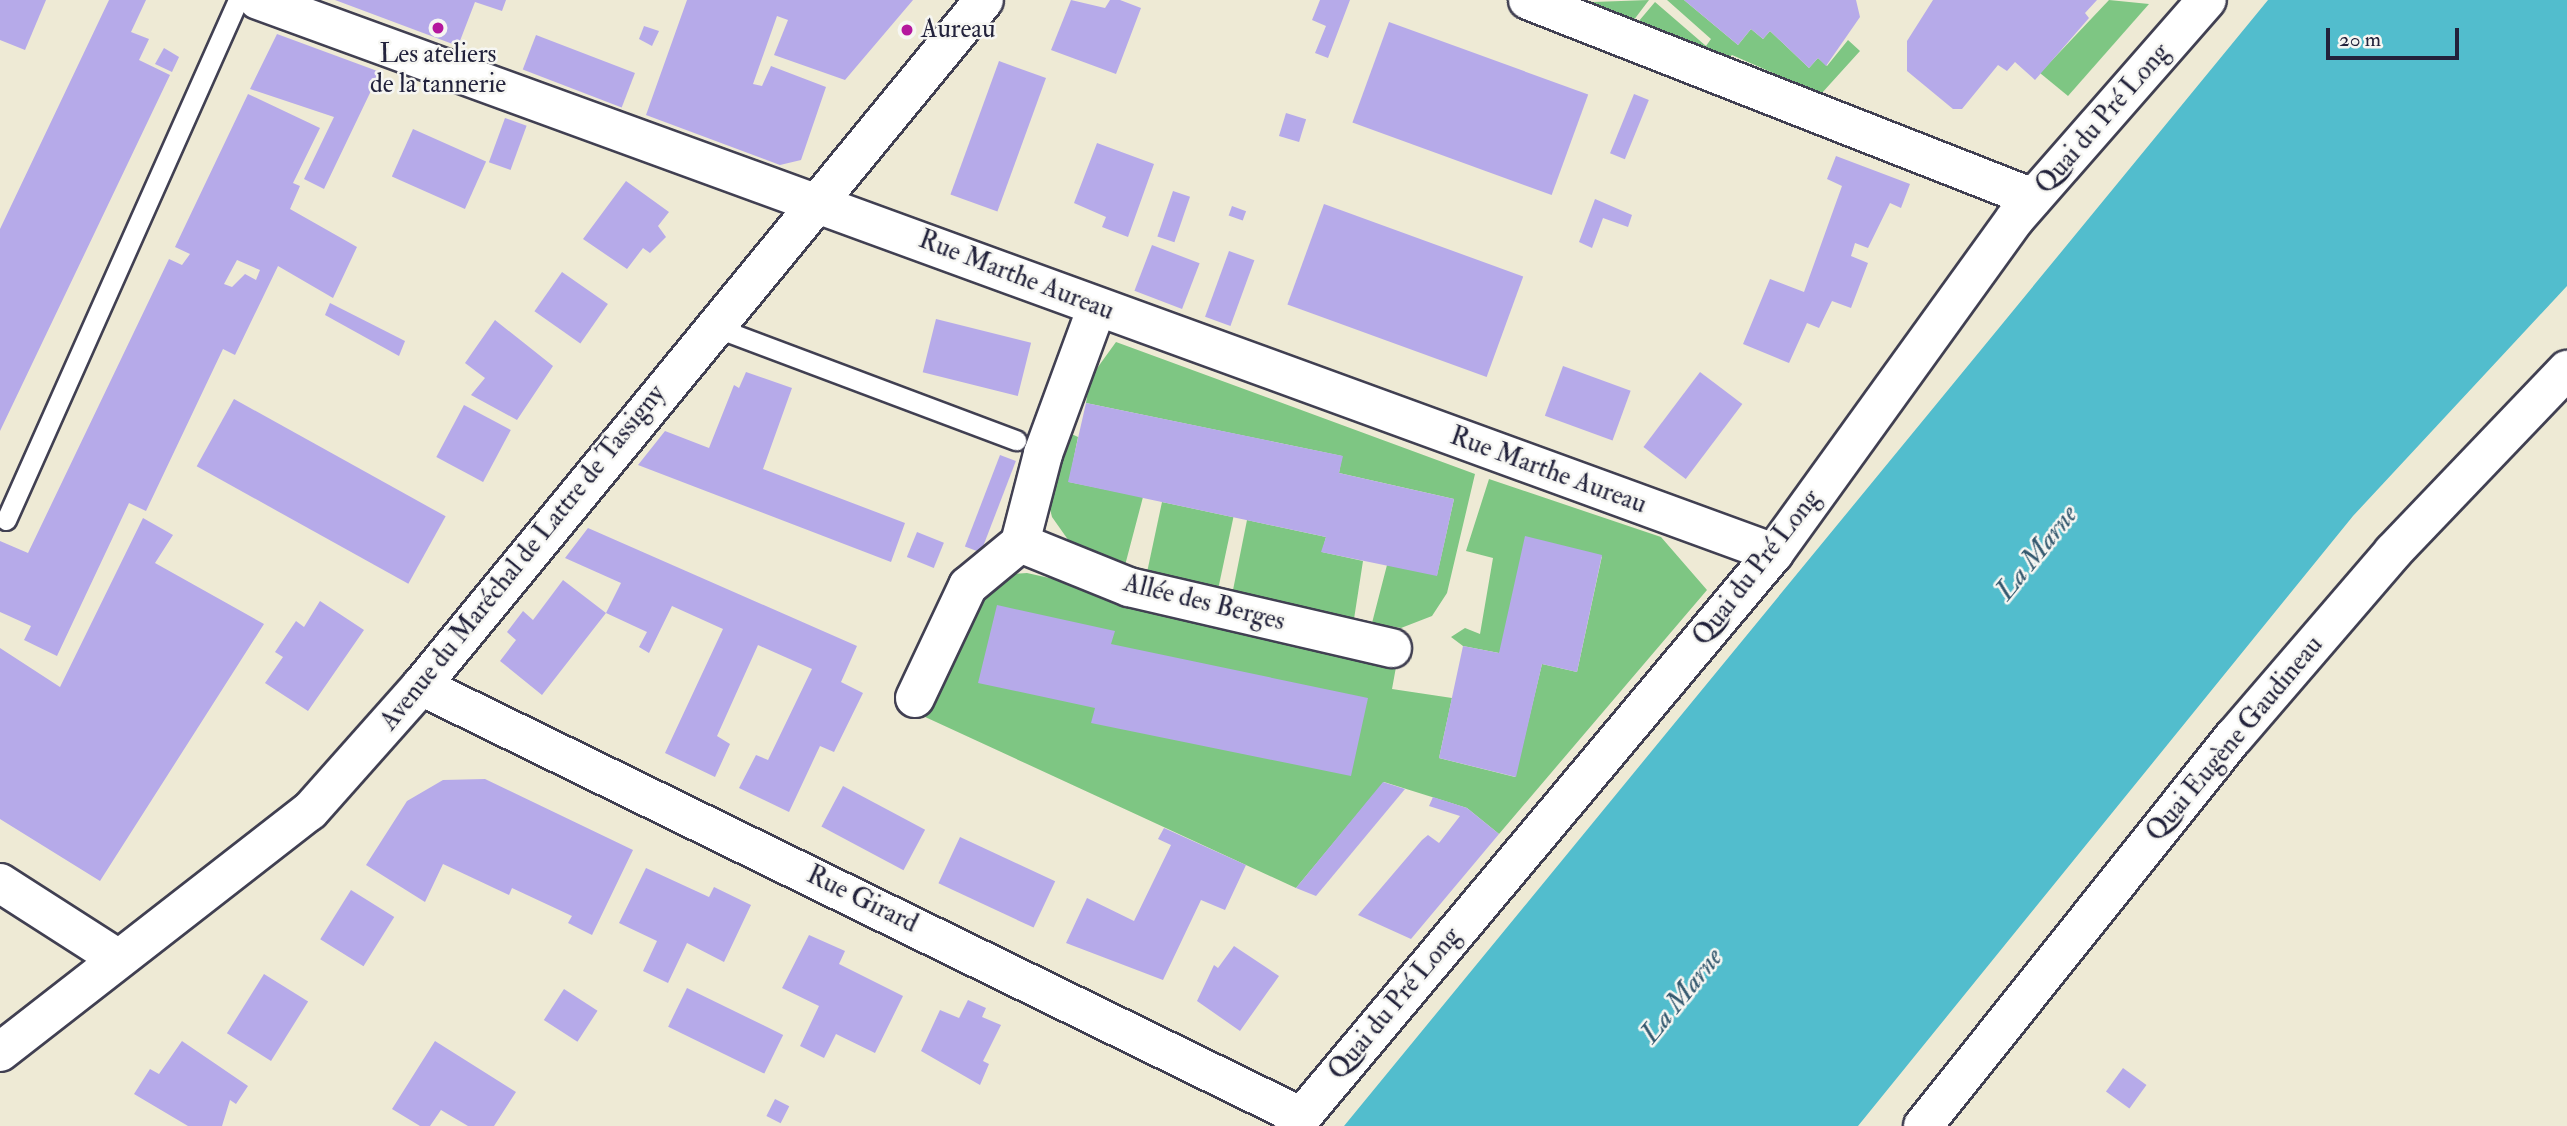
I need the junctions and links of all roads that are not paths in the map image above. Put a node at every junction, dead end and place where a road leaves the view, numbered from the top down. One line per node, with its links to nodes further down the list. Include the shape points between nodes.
1 (238, 0): 12 (lane)
2 (258, 0): 7 (street, Rue Marthe Aureau)
3 (984, 0): 7 (street, Avenue du Maréchal de Lattre de Tassigny)
4 (1528, 0): 6 (street)
5 (2207, 0): 6 (street, Quai du Pré Long)
6 (2033, 198): 14 (street, Quai du Pré Long)
7 (811, 205): 8 (street, Rue Marthe Aureau); 9 (street, Avenue du Maréchal de Lattre de Tassigny)
8 (1097, 307): 13 (street, via 1043,454); 14 (street, Rue Marthe Aureau)
9 (712, 326): 11 (lane); 16 (street, Avenue du Maréchal de Lattre de Tassigny)
10 (2567, 370): 22 (street, Quai Eugène Gaudineau, via 2393,552 2234,737)
11 (1016, 440)
12 (6, 520)
13 (1020, 544): 15 (street, Allée des Berges, via 1129,587); 17 (street, via 968,586)
14 (1774, 553): 21 (street, Quai du Pré Long)
15 (1392, 648)
16 (421, 686): 19 (street, Avenue du Maréchal de Lattre de Tassigny, via 310,811); 21 (street, Rue Girard)
17 (915, 698)
18 (0, 883): 19 (street)
19 (117, 958): 20 (street, Avenue du Maréchal de Lattre de Tassigny)
20 (0, 1052)
21 (1298, 1121)
22 (1923, 1126)

